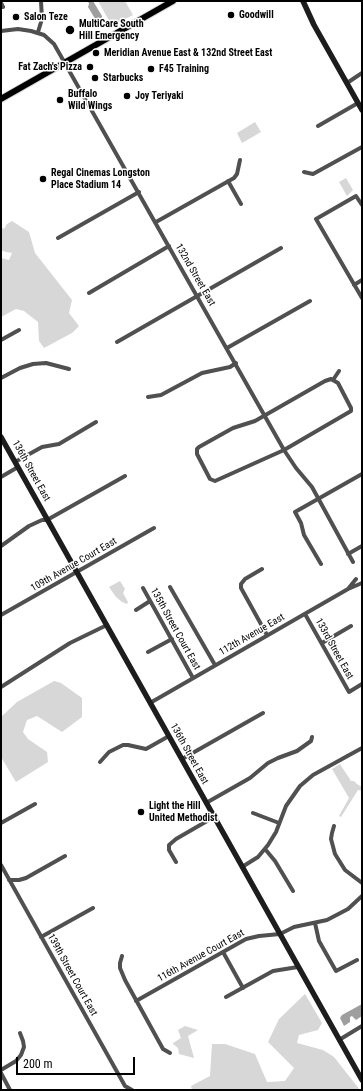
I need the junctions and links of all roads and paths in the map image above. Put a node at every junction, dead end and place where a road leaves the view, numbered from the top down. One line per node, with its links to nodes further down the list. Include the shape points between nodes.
1 (41, 1): 5 (street, via 42,19)
2 (173, 1): 6 (main road)
3 (303, 1): 8 (street)
4 (1, 31): 5 (street, 132nd Street East, via 22,29)
5 (38, 32): 6 (street, 132nd Street East, via 54,44)
6 (65, 62): 9 (main road); 17 (street, 132nd Street East)
7 (362, 73): 8 (street)
8 (347, 83): 10 (street)
9 (1, 99)
10 (358, 103): 11 (street); 12 (street)
11 (362, 110)
12 (318, 126)
13 (362, 147): 15 (street, via 313,174)
14 (240, 160): 16 (street, via 238,172)
15 (304, 172)
16 (228, 181): 18 (street); 20 (street)
17 (139, 192): 20 (street, 132nd Street East); 21 (street)
18 (241, 204)
19 (362, 205): 25 (street, via 356,196 316,219)
20 (156, 222): 22 (street, 132nd Street East)
21 (58, 238)
22 (170, 246): 26 (street); 27 (street, 132nd Street East)
23 (281, 248): 27 (street)
24 (362, 280): 25 (street)
25 (354, 285): 28 (street)
26 (89, 293)
27 (198, 296): 32 (street); 33 (street, 132nd Street East)
28 (362, 298)
29 (310, 301): 33 (street)
30 (19, 330): 31 (street)
31 (1, 340)
32 (117, 342)
33 (227, 348): 34 (street, 132nd Street East)
34 (236, 363): 39 (street, via 230,367 202,373 161,395); 40 (street, 132nd Street East)
35 (69, 369): 37 (street, via 46,363 33,364)
36 (339, 371): 38 (street)
37 (1, 378)
38 (334, 380): 40 (street, via 325,381); 43 (street, via 352,410)
39 (148, 397)
40 (265, 415): 43 (street, 132nd Street East); 43 (street, via 226,431 200,447 196,452 198,458 210,480 215,481)
41 (96, 422): 44 (street, via 58,444 42,447)
42 (1, 436): 44 (street, 136th Street East)
43 (284, 450): 48 (street, 132nd Street East)
44 (17, 464): 47 (street); 49 (street, 136th Street East)
45 (362, 474): 48 (street)
46 (125, 476): 49 (street)
47 (1, 477)
48 (318, 499): 53 (street, 132nd Street East); 55 (street, via 295,512 304,535)
49 (48, 520): 51 (street, via 29,526); 57 (street, 136th Street East)
50 (154, 528): 57 (street, 109th Avenue Court East)
51 (1, 546)
52 (362, 546): 53 (street)
53 (348, 554): 54 (street, 132nd Street East)
54 (353, 562)
55 (321, 564)
56 (262, 569): 69 (street, via 245,579 241,583 241,588)
57 (77, 572): 66 (street, 109th Avenue Court East); 67 (street, 136th Street East)
58 (356, 579): 62 (street)
59 (362, 583): 62 (street, 112th Avenue East)
60 (170, 587): 73 (street)
61 (143, 588): 63 (street, 135th Street Court East)
62 (348, 589): 65 (street, 112th Avenue East)
63 (150, 601): 64 (street); 70 (street, 135th Street Court East)
64 (136, 610)
65 (305, 614): 69 (street, 112th Avenue East); 71 (street, 133rd Street East)
66 (1, 615)
67 (107, 625): 76 (street, via 70,643); 77 (street, 136th Street East)
68 (351, 626): 71 (street)
69 (267, 635): 73 (street, 112th Avenue East)
70 (172, 639): 72 (street); 74 (street, 135th Street Court East)
71 (322, 643): 75 (street, 133rd Street East, via 349,692)
72 (148, 652)
73 (215, 666): 74 (street, 112th Avenue East)
74 (193, 678): 77 (street, 112th Avenue East)
75 (362, 684)
76 (1, 687)
77 (150, 703): 79 (street, 136th Street East)
78 (263, 712): 82 (street)
79 (169, 736): 82 (street, 136th Street East); 83 (street, via 146,749 123,745 109,752)
80 (312, 737): 84 (street, via 311,741 297,751 278,758 250,778)
81 (362, 748): 89 (street, via 313,775 300,786 286,806)
82 (182, 759): 84 (street, 136th Street East)
83 (100, 762)
84 (206, 803): 87 (street, 136th Street East)
85 (35, 804): 88 (street)
86 (253, 814): 89 (street)
87 (214, 817): 93 (street, via 168,844); 95 (street, 136th Street East)
88 (1, 823)
89 (279, 823): 91 (street)
90 (334, 826): 97 (street, via 332,839 335,854 345,870)
91 (265, 849): 95 (street); 98 (street)
92 (65, 856): 96 (street, via 26,878)
93 (176, 862)
94 (1, 865): 96 (street, 139th Street Court East)
95 (242, 867): 102 (street, 136th Street East)
96 (9, 880): 103 (street, 139th Street Court East)
97 (362, 883)
98 (293, 891)
99 (362, 896): 101 (street, 116th Avenue Court East, via 343,913)
100 (93, 908): 103 (street)
101 (315, 923): 102 (street, 116th Avenue Court East, via 294,927); 106 (street, via 319,941 336,971)
102 (280, 934): 104 (street, 116th Avenue Court East, via 246,939); 107 (street, 136th Street East)
103 (41, 937): 119 (street, 139th Street Court East, via 125,1086)
104 (223, 952): 108 (street); 110 (street, 116th Avenue Court East)
105 (122, 956): 110 (street, via 120,968)
106 (357, 960)
107 (298, 967): 108 (street, via 273,971); 113 (street, 136th Street East)
108 (243, 988): 109 (street)
109 (226, 998)
110 (136, 1001): 114 (street, via 163,1049)
111 (362, 1026): 113 (street)
112 (20, 1033): 115 (street, via 24,1046 21,1055)
113 (339, 1040): 117 (street, 136th Street East)
114 (170, 1053)
115 (1, 1070)
116 (1, 1073): 118 (street)
117 (362, 1080)
118 (10, 1090)
119 (132, 1090)

